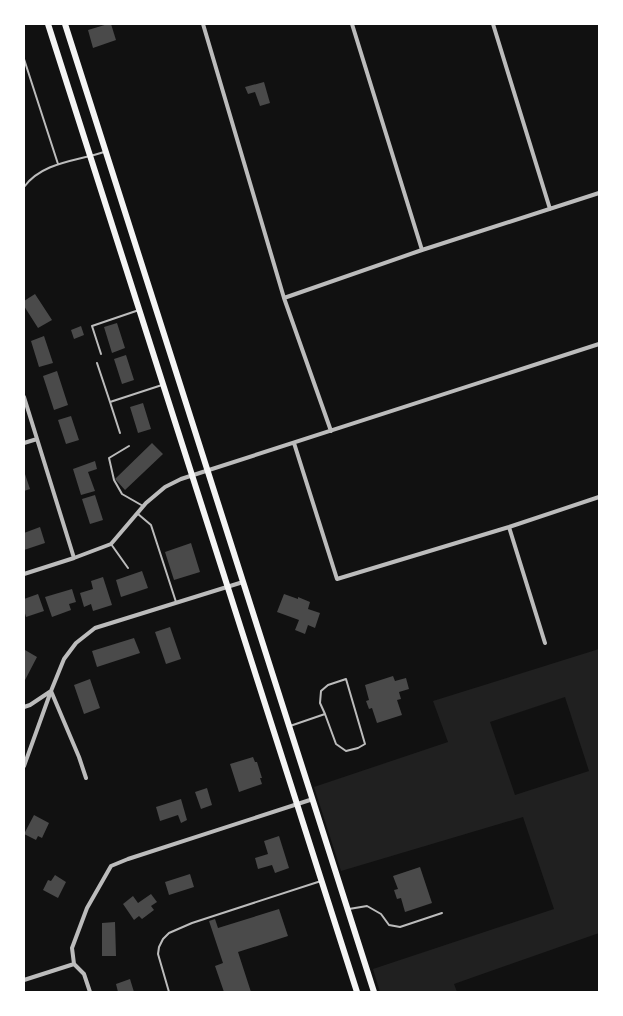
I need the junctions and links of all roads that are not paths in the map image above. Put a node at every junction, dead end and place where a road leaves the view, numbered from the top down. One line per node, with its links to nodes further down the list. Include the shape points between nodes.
1 (48, 24): 8 (main road)
2 (64, 24): 7 (main road)
3 (203, 24): 14 (street)
4 (352, 24): 13 (street)
5 (493, 24): 12 (street)
6 (24, 59): 9 (lane)
7 (105, 152): 8 (lane); 28 (main road)
8 (90, 157): 9 (lane); 15 (main road)
9 (58, 164): 10 (lane, via 38,172)
10 (24, 187)
11 (599, 193): 12 (street)
12 (550, 209): 13 (street)
13 (422, 250): 14 (street)
14 (284, 298): 22 (street)
15 (139, 310): 17 (lane, via 92,326); 19 (main road)
16 (599, 344): 22 (street)
17 (101, 354)
18 (97, 364): 21 (lane)
19 (163, 384): 21 (lane); 29 (main road)
20 (24, 397): 24 (street)
21 (110, 402): 23 (lane)
22 (331, 431): 26 (street)
23 (120, 433)
24 (37, 439): 25 (street); 35 (street)
25 (24, 443)
26 (294, 443): 28 (street); 33 (street, via 337,579)
27 (129, 446): 31 (lane, via 109,458 114,480 122,494)
28 (207, 470): 29 (street); 38 (main road)
29 (192, 475): 31 (street, via 165,487); 39 (main road)
30 (599, 497): 33 (street)
31 (143, 506): 32 (street)
32 (137, 513): 34 (street); 40 (lane, via 151,525)
33 (509, 527): 41 (street)
34 (111, 544): 35 (street); 36 (lane)
35 (74, 558): 37 (street)
36 (128, 568)
37 (24, 574)
38 (243, 582): 39 (street); 45 (main road)
39 (228, 587): 40 (street); 49 (main road)
40 (176, 603): 42 (street, via 95,628 76,643 64,659)
41 (545, 643)
42 (51, 691): 43 (street); 46 (street); 47 (street)
43 (24, 707)
44 (325, 714): 44 (lane, via 320,703 321,691 328,685 346,679 365,744 346,751 336,744); 45 (lane)
45 (289, 726): 48 (main road)
46 (24, 766)
47 (86, 778)
48 (312, 799): 49 (street); 51 (main road)
49 (297, 804): 50 (main road); 53 (street, via 111,866 87,908 72,948)
50 (322, 881): 56 (lane, via 192,923 169,933 161,943 158,954); 57 (main road)
51 (348, 910): 52 (lane, via 367,906 381,914 389,925 400,927); 58 (main road)
52 (442, 913)
53 (74, 964): 54 (street); 55 (street, via 84,974)
54 (24, 980)
55 (90, 992)
56 (169, 992)
57 (357, 992)
58 (374, 992)

